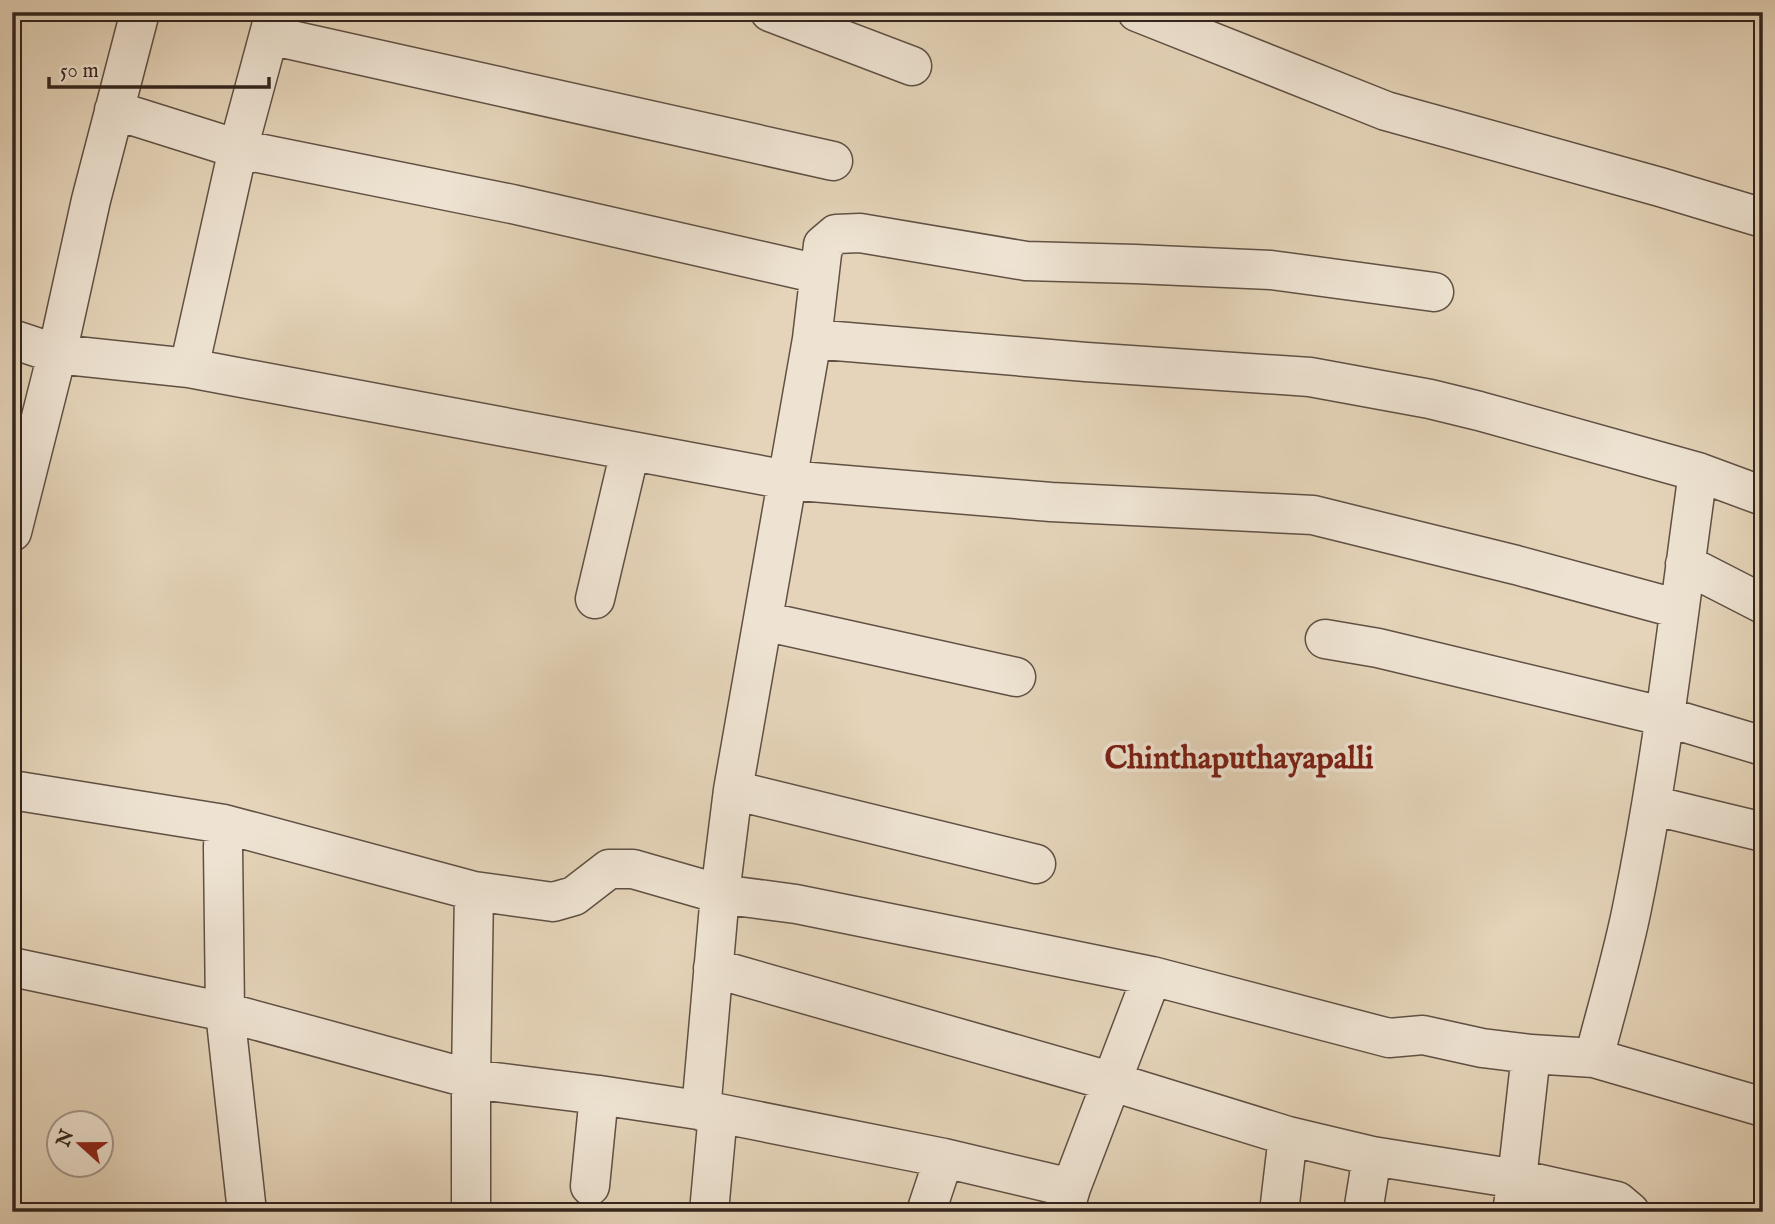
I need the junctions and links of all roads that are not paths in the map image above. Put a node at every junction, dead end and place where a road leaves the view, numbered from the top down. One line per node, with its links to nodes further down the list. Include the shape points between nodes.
1 (140, 12): 6 (street)
2 (770, 12): 5 (street)
3 (1137, 12): 9 (street, via 1386,111)
4 (272, 24): 7 (street); 8 (street)
5 (912, 66)
6 (114, 110): 7 (street); 14 (street)
7 (238, 149): 10 (street, via 512,204); 15 (street)
8 (833, 161)
9 (1763, 218)
10 (819, 274): 11 (street, via 823,245 836,234 860,233 1026,261 1272,270); 13 (street)
11 (1434, 292)
12 (12, 339): 14 (street)
13 (812, 339): 17 (street, via 1310,377 1430,399); 18 (street)
14 (57, 354): 15 (street); 20 (street)
15 (189, 368): 16 (street)
16 (630, 451): 18 (street); 22 (street)
17 (1698, 472): 19 (street); 21 (street)
18 (787, 480): 24 (street, via 1051,502 1313,514); 25 (street)
19 (1763, 496)
20 (12, 532)
21 (1685, 564): 23 (street); 24 (street)
22 (594, 599)
23 (1763, 604)
24 (1679, 609): 28 (street)
25 (763, 621): 27 (street); 31 (street)
26 (1325, 639): 28 (street)
27 (1016, 677)
28 (1666, 717): 29 (street); 32 (street)
29 (1763, 746)
30 (12, 790): 33 (street)
31 (733, 790): 35 (street); 37 (street)
32 (1651, 804): 34 (street); 43 (street, via 1633,906)
33 (225, 824): 36 (street); 41 (street)
34 (1763, 832)
35 (1036, 864)
36 (474, 891): 37 (street, via 553,902 574,896 609,869 633,869); 44 (street)
37 (720, 894): 39 (street); 40 (street, via 796,904)
38 (12, 967): 41 (street)
39 (713, 968): 45 (street); 48 (street)
40 (1152, 976): 42 (street, via 1389,1038 1423,1035); 45 (street)
41 (225, 1012): 44 (street); 55 (street)
42 (1531, 1054): 43 (street); 53 (street)
43 (1594, 1058): 47 (street)
44 (471, 1079): 46 (street); 56 (street)
45 (1113, 1082): 49 (street); 54 (street)
46 (599, 1095): 48 (street); 52 (street)
47 (1763, 1107)
48 (709, 1112): 51 (street); 57 (street)
49 (1288, 1136): 50 (street); 59 (street)
50 (1371, 1156): 53 (street); 60 (street)
51 (944, 1158): 54 (street); 58 (street)
52 (590, 1186)
53 (1515, 1195): 61 (street, via 1617,1201)
54 (1068, 1200)
55 (247, 1212)
56 (471, 1212)
57 (709, 1212)
58 (926, 1212)
59 (1279, 1212)
60 (1363, 1212)
61 (1630, 1212)

